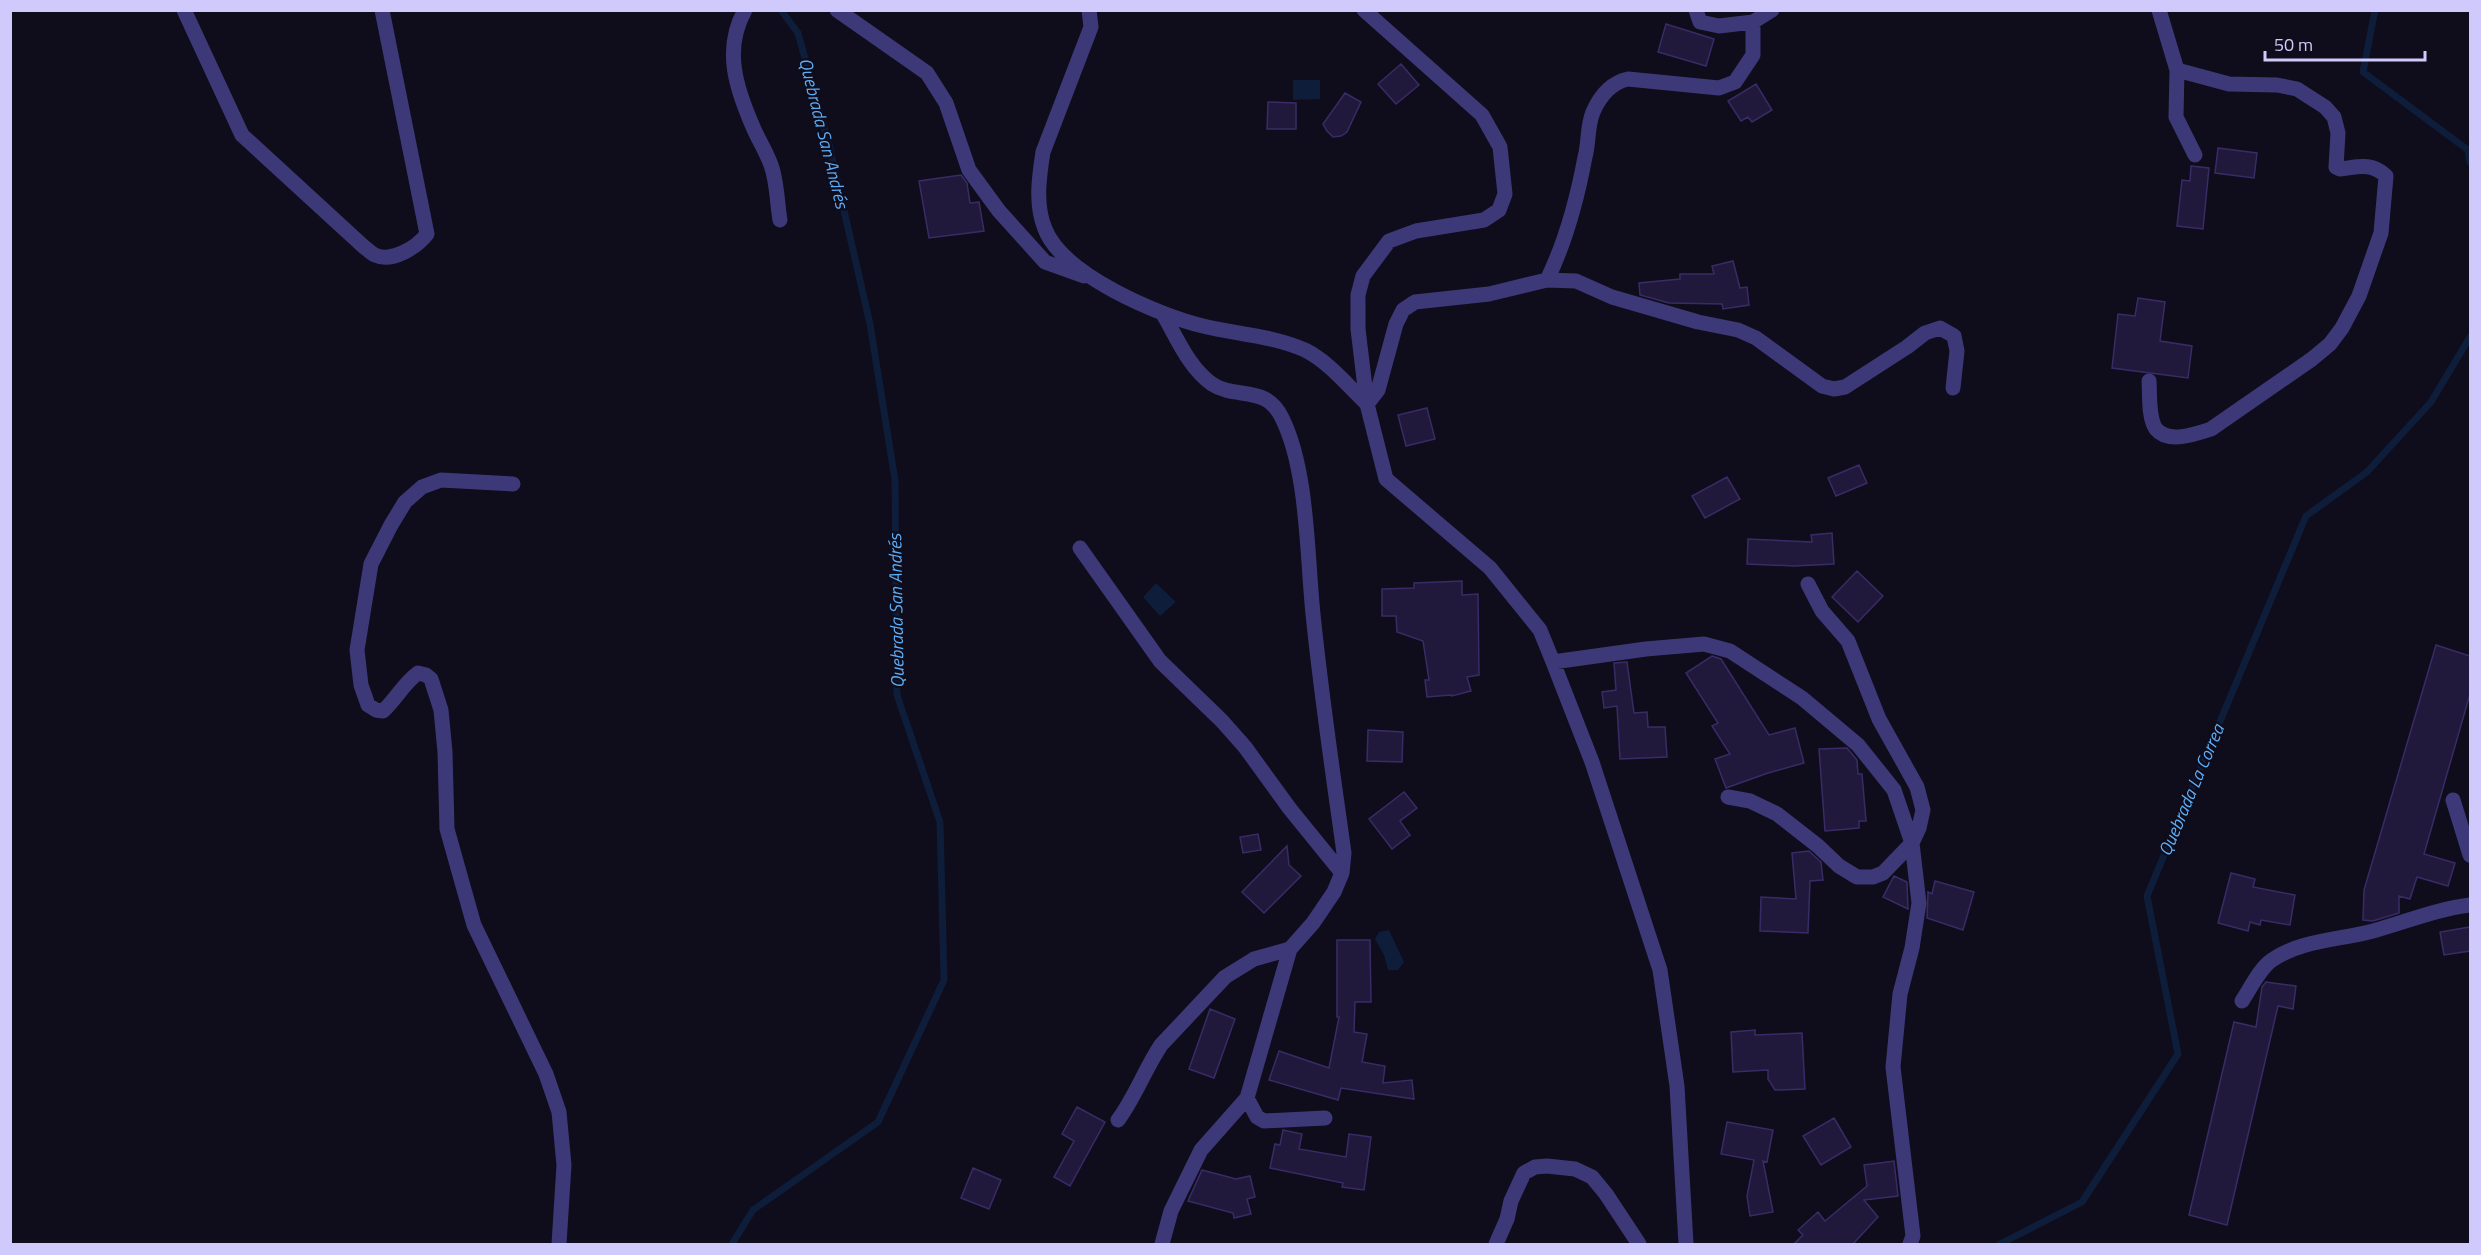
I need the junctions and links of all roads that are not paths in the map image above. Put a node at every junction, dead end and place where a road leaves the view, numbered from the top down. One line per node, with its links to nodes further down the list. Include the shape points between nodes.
1 (184, 10): 2 (street, via 242,135 363,246 376,256 387,257 415,246 427,234)
2 (382, 10)
3 (745, 10): 13 (street, via 732,48 734,69 752,125 771,166)
4 (837, 10): 14 (street, via 927,73 946,104 969,170 1045,262)
5 (1089, 10): 14 (street, via 1090,27 1043,152 1038,200 1044,228 1053,245)
6 (1364, 10): 19 (street, via 1482,115 1500,147 1505,194 1499,210 1484,220 1416,231 1389,241 1363,276 1358,295 1358,328)
7 (1696, 10): 10 (street, via 1700,22 1719,26)
8 (1772, 10): 10 (street)
9 (2159, 10): 11 (street)
10 (1753, 22): 15 (street, via 1753,55 1735,82 1719,88 1628,79 1616,81 1603,94 1592,114 1572,212)
11 (2176, 70): 12 (street, via 2176,117); 17 (street, via 2229,84 2297,89 2334,117 2338,133 2336,167 2371,165 2379,169 2386,176 2385,197 2381,233 2358,296 2343,328 2312,359 2211,429 2194,435 2175,437 2156,429)
12 (2195, 154)
13 (780, 220)
14 (1093, 279): 16 (street)
15 (1548, 280): 18 (street, via 1576,281 1612,297 1738,330 1756,338 1822,386 1834,388 1845,387 1924,333 1940,328 1954,336 1957,351); 19 (street, via 1489,294 1415,302 1403,310 1378,390)
16 (1163, 314): 19 (street, via 1305,351 1323,362); 28 (street, via 1205,379 1215,386 1263,397 1283,419 1301,481 1313,617 1344,853)
17 (2149, 381)
18 (1953, 388)
19 (1367, 404): 23 (street, via 1386,479 1490,568 1540,630)
20 (513, 484): 35 (street, via 441,480 422,487 405,502 371,564 357,650 361,685 368,705 376,710 383,711 418,673 426,675 433,686 441,710 446,752 447,829 474,925 546,1074 559,1112 564,1165)
21 (1080, 548): 28 (street, via 1160,661 1245,747)
22 (1808, 584): 26 (street, via 1822,611 1848,641 1879,718 1917,788 1923,810)
23 (1553, 662): 26 (street, via 1704,644 1730,651 1802,698 1858,745 1894,790); 39 (street, via 1592,762 1660,970 1677,1086)
24 (1728, 797): 26 (street, via 1750,801 1777,814 1857,877 1873,878 1883,873)
25 (2453, 800): 27 (street)
26 (1912, 843): 40 (street, via 1919,903 1900,994 1893,1067 1913,1236)
27 (2470, 855)
28 (1342, 873): 30 (street, via 1334,892)
29 (2470, 905): 31 (street, via 2286,951 2269,961)
30 (1290, 950): 32 (street); 34 (street, via 1254,959 1225,977 1161,1045)
31 (2242, 1001)
32 (1247, 1098): 33 (street, via 1257,1117 1264,1121); 36 (street, via 1201,1150 1171,1211)
33 (1325, 1118)
34 (1118, 1120)
35 (559, 1245)
36 (1162, 1245)
37 (1496, 1245): 38 (street, via 1524,1173 1547,1166 1575,1169 1592,1178)
38 (1639, 1245)
39 (1686, 1245)
40 (1910, 1245)

